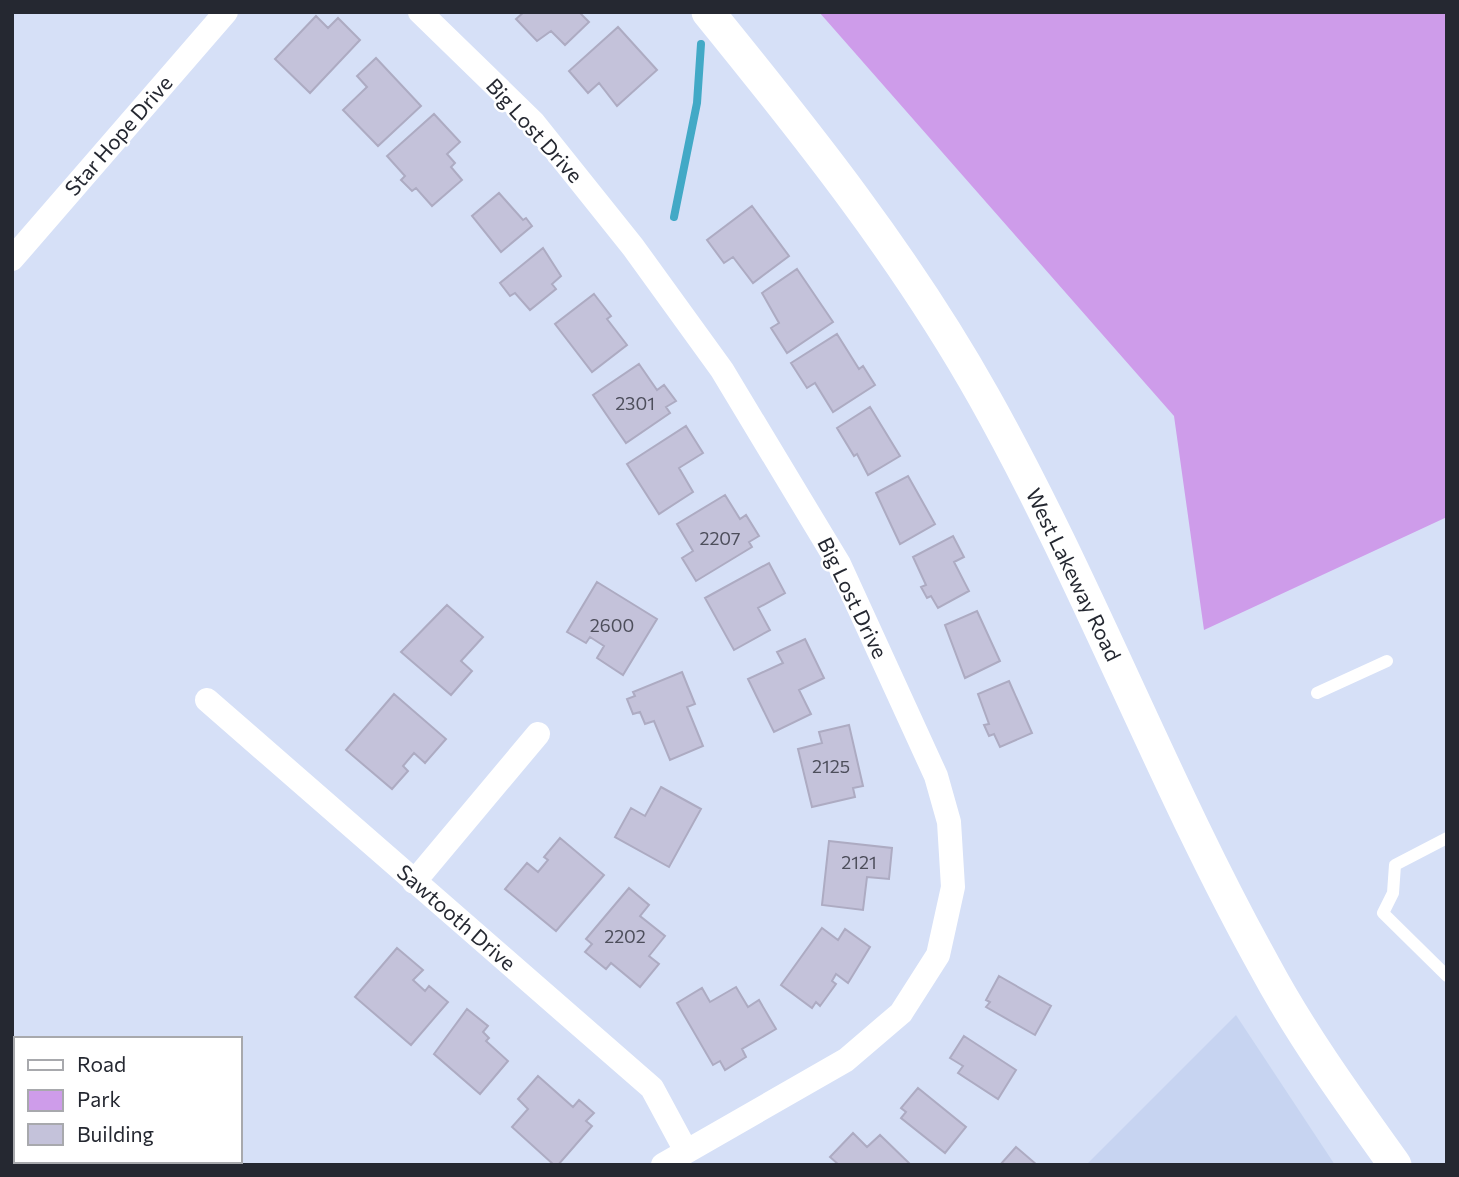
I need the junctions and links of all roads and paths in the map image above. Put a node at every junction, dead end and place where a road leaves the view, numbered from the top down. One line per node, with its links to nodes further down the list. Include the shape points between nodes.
1 (226, 12): 4 (street, Star Hope Drive)
2 (420, 12): 12 (street, Big Lost Drive, via 533,122 633,247 722,370 839,564 936,776 949,822 953,887 939,955 901,1013 846,1060)
3 (708, 12): 14 (street, West Lakeway Road, via 827,157 983,396 1265,969)
4 (12, 259)
5 (1387, 661): 6 (lane)
6 (1317, 693)
7 (207, 700): 10 (street, Sawtooth Drive)
8 (538, 734): 10 (street)
9 (1447, 838): 11 (lane, via 1395,865 1393,894 1382,913)
10 (414, 882): 12 (street, Sawtooth Drive, via 652,1088)
11 (1447, 976)
12 (686, 1151): 13 (street, Big Lost Drive)
13 (663, 1165)
14 (1395, 1165)

